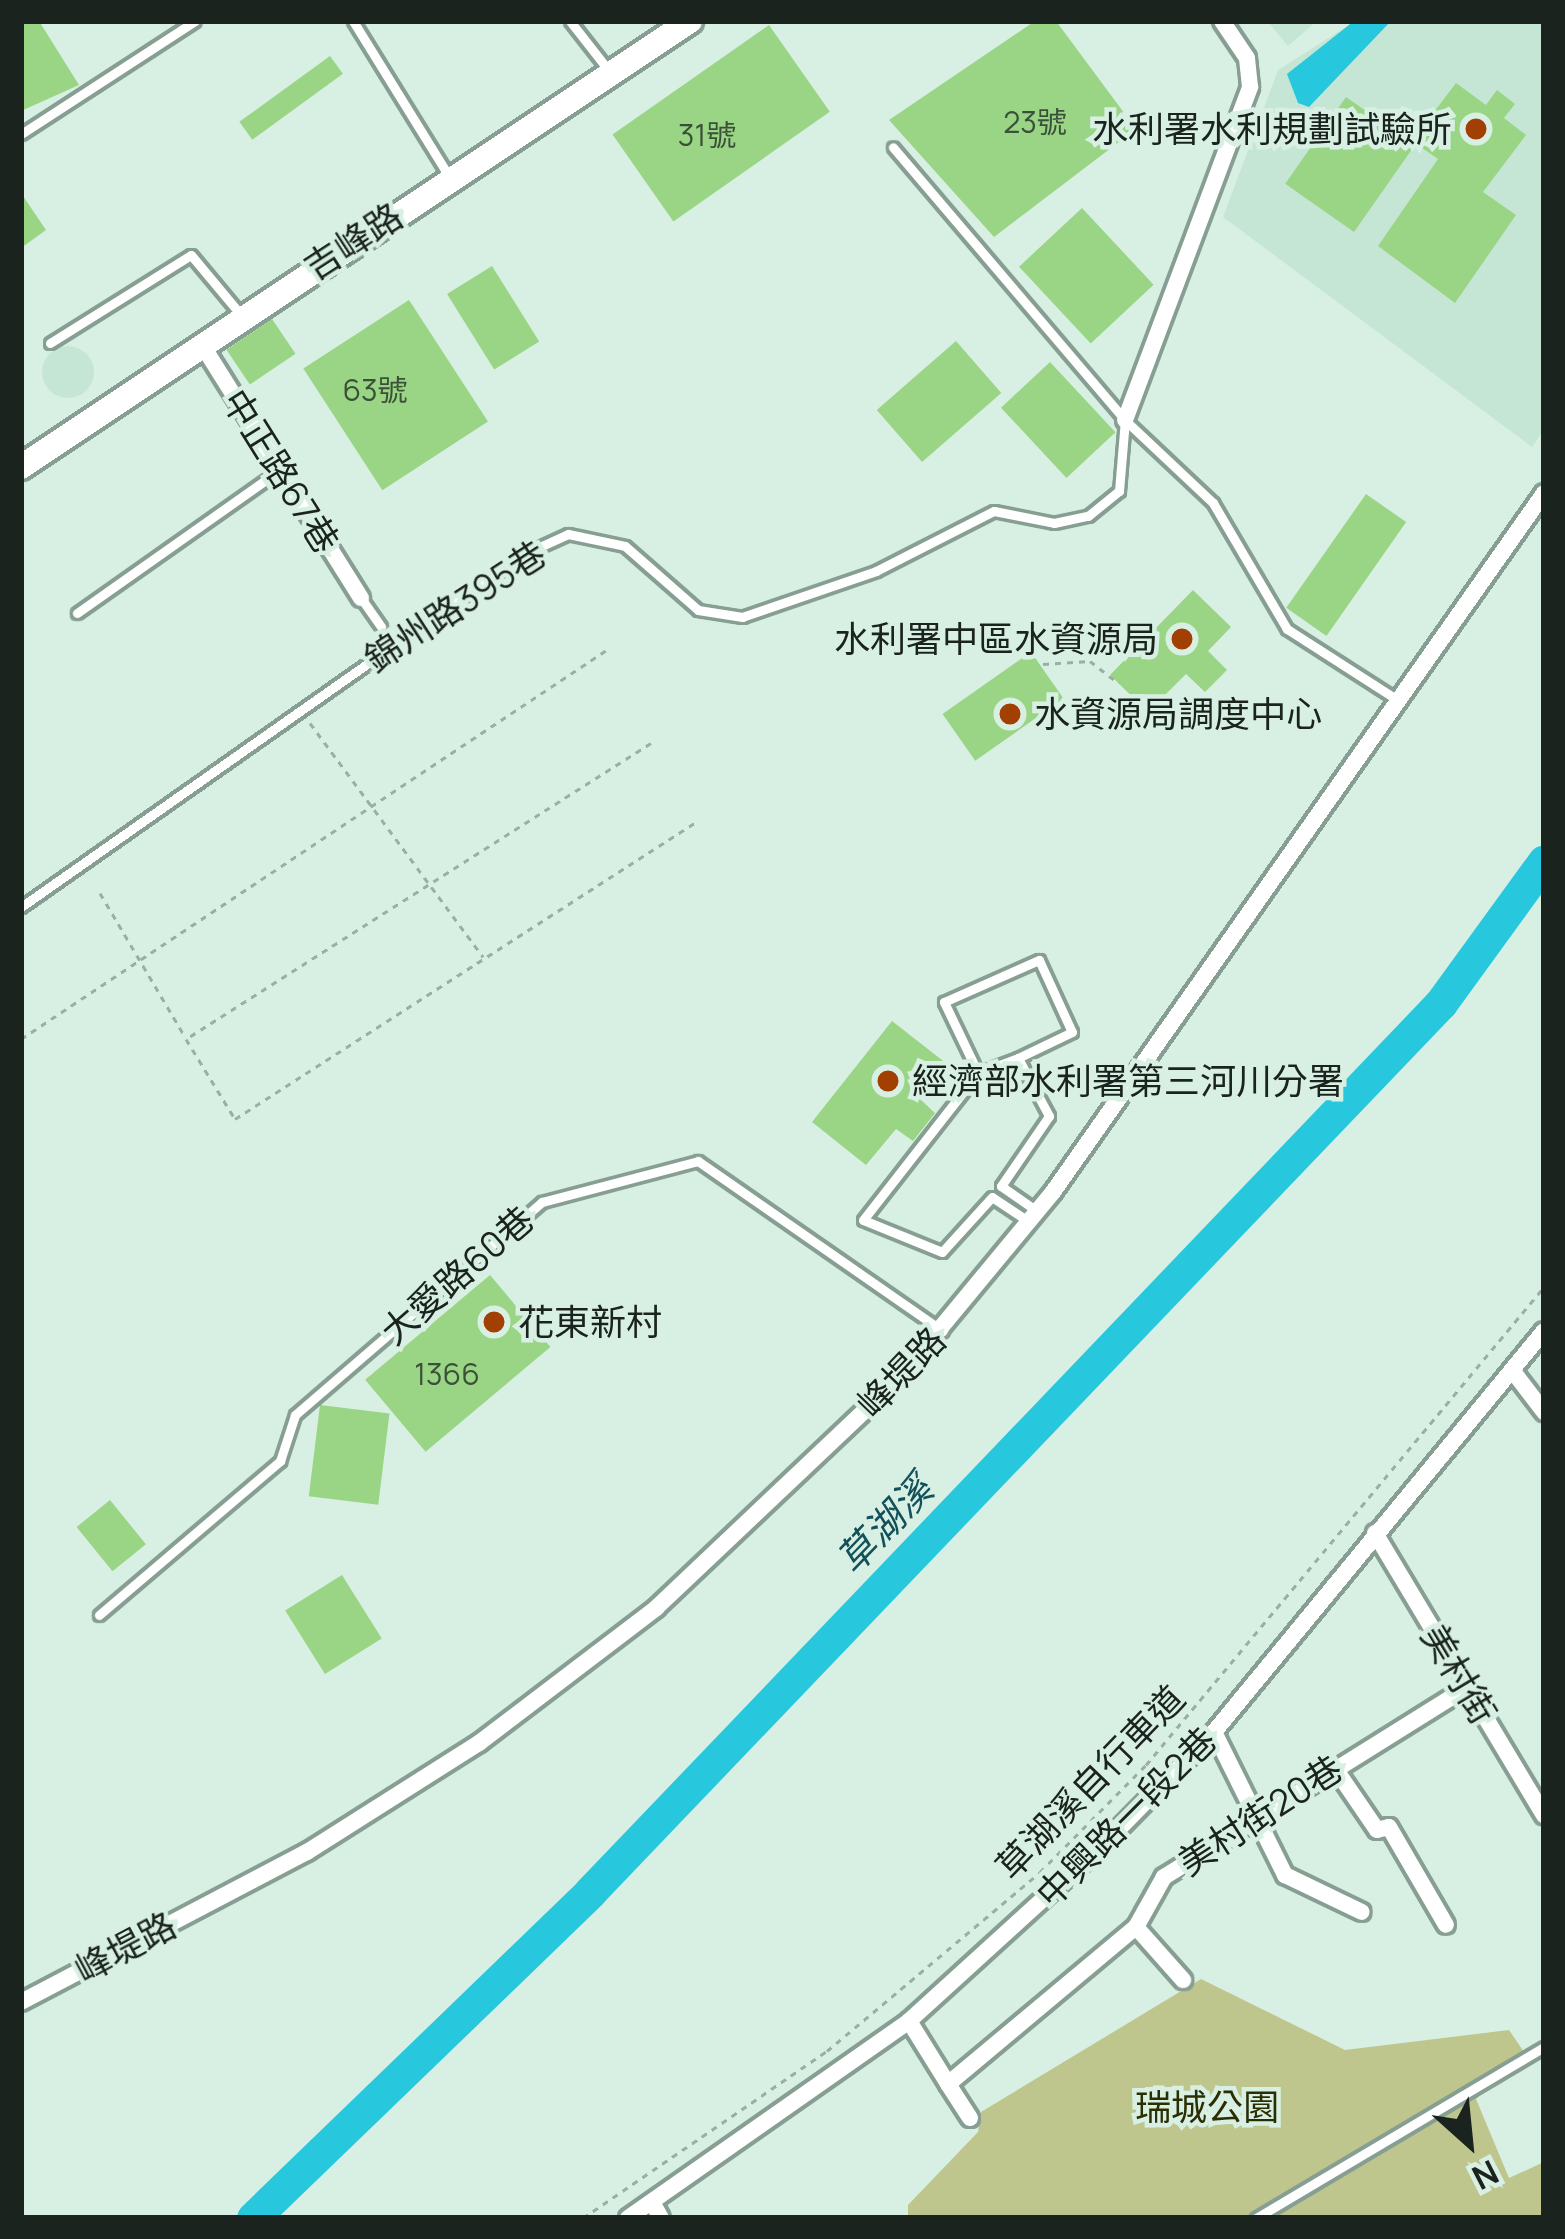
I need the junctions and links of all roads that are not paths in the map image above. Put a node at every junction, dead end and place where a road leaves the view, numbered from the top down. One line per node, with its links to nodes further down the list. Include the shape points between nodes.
1 (195, 21): 7 (lane)
2 (352, 21): 9 (lane)
3 (570, 21): 6 (lane)
4 (690, 21): 6 (street, 吉峰路)
5 (1222, 21): 13 (street, 錦州路395巷, via 1247,58 1250,87)
6 (610, 72): 9 (street, 吉峰路)
7 (21, 134)
8 (893, 148): 13 (lane)
9 (450, 178): 10 (street, 吉峰路)
10 (241, 315): 11 (street, 吉峰路); 12 (lane, via 191,255)
11 (201, 343): 14 (street, 吉峰路); 15 (street, 中正路67巷)
12 (50, 344)
13 (1125, 421): 20 (lane, via 1214,503 1287,629); 21 (lane, 錦州路395巷, via 1119,491 1088,516 1054,523 994,511 876,571 742,617 698,610 626,546 568,534)
14 (21, 467)
15 (280, 470): 17 (street, 中正路67巷); 18 (lane)
16 (1544, 493): 20 (street, 峰堤路)
17 (361, 598): 19 (lane)
18 (77, 613)
19 (381, 627)
20 (1400, 701): 24 (street, 峰堤路)
21 (21, 907)
22 (1018, 1058): 23 (lane); 23 (lane, via 1072,1032 1039,960 944,1002); 24 (lane, via 1049,1116 1001,1186)
23 (978, 1073): 24 (lane, via 863,1220 942,1252 992,1198)
24 (1034, 1217): 25 (street, 峰堤路)
25 (943, 1330): 30 (lane, 大愛路60巷, via 698,1161 542,1202 295,1415 280,1461); 40 (street, 峰堤路, via 656,1608 478,1744 307,1852)
26 (1544, 1331): 27 (street, 中興路一段2巷)
27 (1512, 1370): 28 (street); 29 (street, 中興路一段2巷)
28 (1544, 1412)
29 (1376, 1533): 31 (street, 美村街); 32 (street, 中興路一段2巷)
30 (99, 1616)
31 (1467, 1688): 33 (street, 美村街20巷); 34 (street, 美村街)
32 (1214, 1732): 35 (street); 41 (street, 中興路一段2巷)
33 (1334, 1767): 35 (street, 美村街20巷); 37 (street, via 1377,1830 1389,1827)
34 (1544, 1815)
35 (1249, 1818): 36 (street, via 1285,1875); 38 (street, 美村街20巷, via 1164,1876)
36 (1362, 1912)
37 (1446, 1924)
38 (1136, 1927): 39 (street); 43 (street, 美村街20巷)
39 (1183, 1980)
40 (21, 2002)
41 (909, 2020): 43 (street); 45 (street, 中興路一段2巷)
42 (1544, 2047): 47 (lane)
43 (948, 2084): 44 (street)
44 (970, 2118)
45 (657, 2210): 46 (street, 中興路一段2巷)
46 (628, 2218)
47 (1256, 2218)

